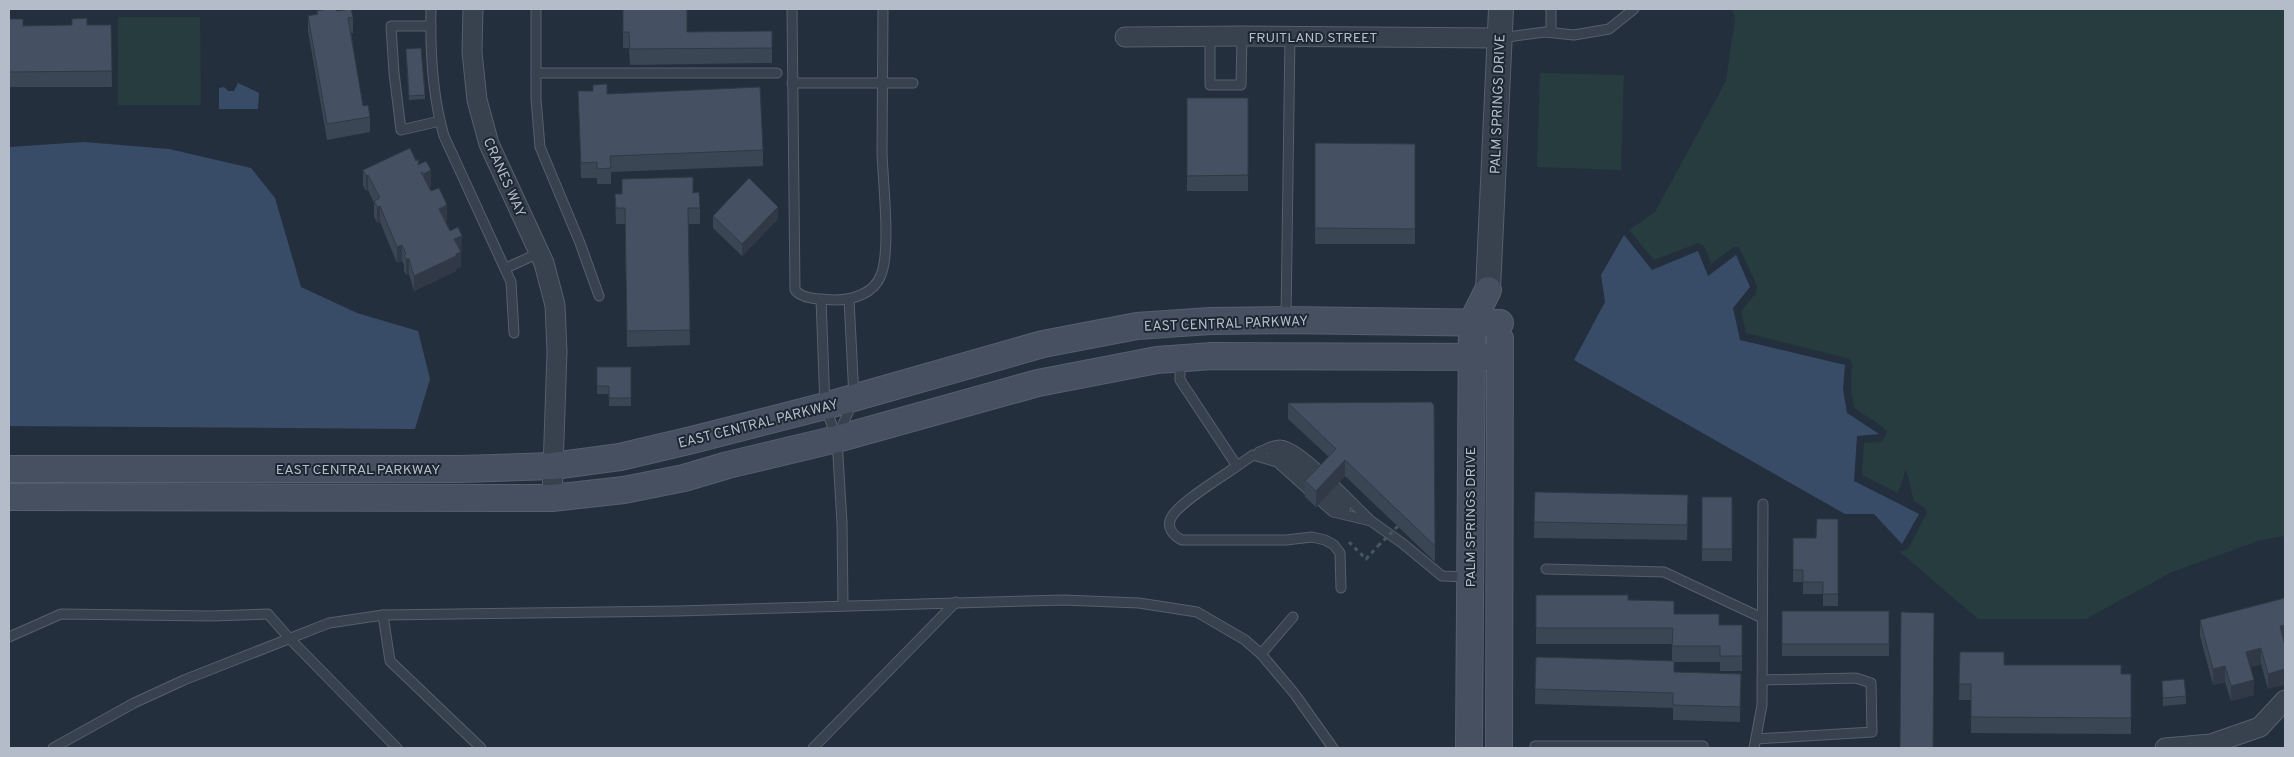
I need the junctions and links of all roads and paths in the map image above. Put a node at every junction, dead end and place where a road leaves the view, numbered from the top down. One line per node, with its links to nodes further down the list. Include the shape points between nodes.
1 (431, 9): 9 (lane)
2 (473, 9): 22 (street, CRANES WAY, via 472,52 479,109 489,144)
3 (536, 9): 17 (lane)
4 (792, 9): 18 (lane)
5 (883, 9): 20 (lane)
6 (1501, 9): 15 (street, PALM SPRINGS DRIVE)
7 (1551, 9): 10 (lane)
8 (1634, 9): 10 (lane, via 1609,29 1574,35)
9 (431, 26): 21 (lane, via 432,74); 21 (lane, via 391,26 394,73 401,130)
10 (1550, 32): 15 (lane)
11 (1210, 36): 12 (street, FRUITLAND STREET); 12 (lane, via 1210,85 1242,85); 14 (street, FRUITLAND STREET)
12 (1242, 36): 13 (street, FRUITLAND STREET)
13 (1290, 36): 15 (street, FRUITLAND STREET); 28 (lane)
14 (1126, 37)
15 (1500, 38): 24 (street, PALM SPRINGS DRIVE)
16 (777, 72): 17 (lane)
17 (536, 73): 25 (lane, via 540,147)
18 (792, 83): 20 (lane); 26 (lane, via 795,290)
19 (913, 83): 20 (lane)
20 (883, 84): 27 (lane, via 885,252 881,276 869,291)
21 (440, 121): 23 (lane)
22 (539, 253): 23 (lane); 40 (street, CRANES WAY, via 555,305 557,352)
23 (506, 268): 31 (lane, via 511,282)
24 (1488, 290): 29 (main road, PALM SPRINGS DRIVE); 30 (main road, PALM SPRINGS DRIVE)
25 (599, 296)
26 (821, 299): 27 (lane); 36 (lane)
27 (849, 299): 35 (lane)
28 (1286, 320): 29 (main road, EAST CENTRAL PARKWAY); 35 (main road, EAST CENTRAL PARKWAY, via 1137,326 1043,344)
29 (1472, 322): 30 (main road, EAST CENTRAL PARKWAY); 32 (main road, PALM SPRINGS DRIVE)
30 (1500, 323): 33 (main road, PALM SPRINGS DRIVE)
31 (514, 333)
32 (1471, 357): 33 (main road, EAST CENTRAL PARKWAY); 34 (main road, EAST CENTRAL PARKWAY); 51 (main road, PALM SPRINGS DRIVE)
33 (1499, 357): 71 (main road, PALM SPRINGS DRIVE)
34 (1180, 358): 37 (main road, EAST CENTRAL PARKWAY, via 1038,383); 41 (lane, via 1180,380)
35 (854, 398): 36 (main road, EAST CENTRAL PARKWAY); 37 (lane)
36 (825, 406): 37 (lane); 40 (main road, EAST CENTRAL PARKWAY, via 620,457)
37 (837, 439): 44 (main road, EAST CENTRAL PARKWAY, via 684,478 624,490); 54 (lane)
38 (1268, 449): 39 (lane); 46 (lane, via 1287,453); 47 (lane, via 1279,444 1297,452)
39 (1256, 454): 41 (lane); 46 (lane, via 1277,462 1333,512)
40 (553, 466): 42 (main road, EAST CENTRAL PARKWAY); 44 (street, CRANES WAY)
41 (1237, 466): 52 (lane, via 1178,509 1170,519 1174,536 1182,540 1312,537 1325,540 1340,553)
42 (9, 469)
43 (9, 497): 44 (main road, EAST CENTRAL PARKWAY)
44 (552, 498)
45 (1763, 504): 57 (lane)
46 (1354, 516): 47 (lane)
47 (1371, 521): 51 (lane, via 1442,576)
48 (1398, 526): 49 (path, bridge)
49 (1378, 546)
50 (1546, 569): 57 (lane, via 1664,572)
51 (1470, 577): 70 (main road, PALM SPRINGS DRIVE)
52 (1341, 588)
53 (956, 602): 54 (lane); 60 (lane, via 1063,600 1139,603 1196,612 1245,640); 68 (lane)
54 (843, 606): 55 (lane)
55 (383, 615): 59 (lane, via 330,623); 67 (lane, via 390,661)
56 (1293, 617): 60 (lane)
57 (1762, 618): 61 (lane)
58 (9, 636): 59 (lane, via 61,614 268,614)
59 (289, 638): 65 (lane, via 134,703); 66 (lane)
60 (1261, 654): 69 (lane, via 1294,692)
61 (1762, 680): 63 (lane, via 1762,705); 63 (lane, via 1856,678 1870,684 1872,732)
62 (2285, 700): 73 (street, via 2260,727 2211,744)
63 (1755, 744)
64 (1535, 746): 72 (lane)
65 (53, 748)
66 (397, 748)
67 (481, 748)
68 (813, 748)
69 (1333, 748)
70 (1469, 748)
71 (1499, 748)
72 (1703, 748)
73 (2165, 748)

